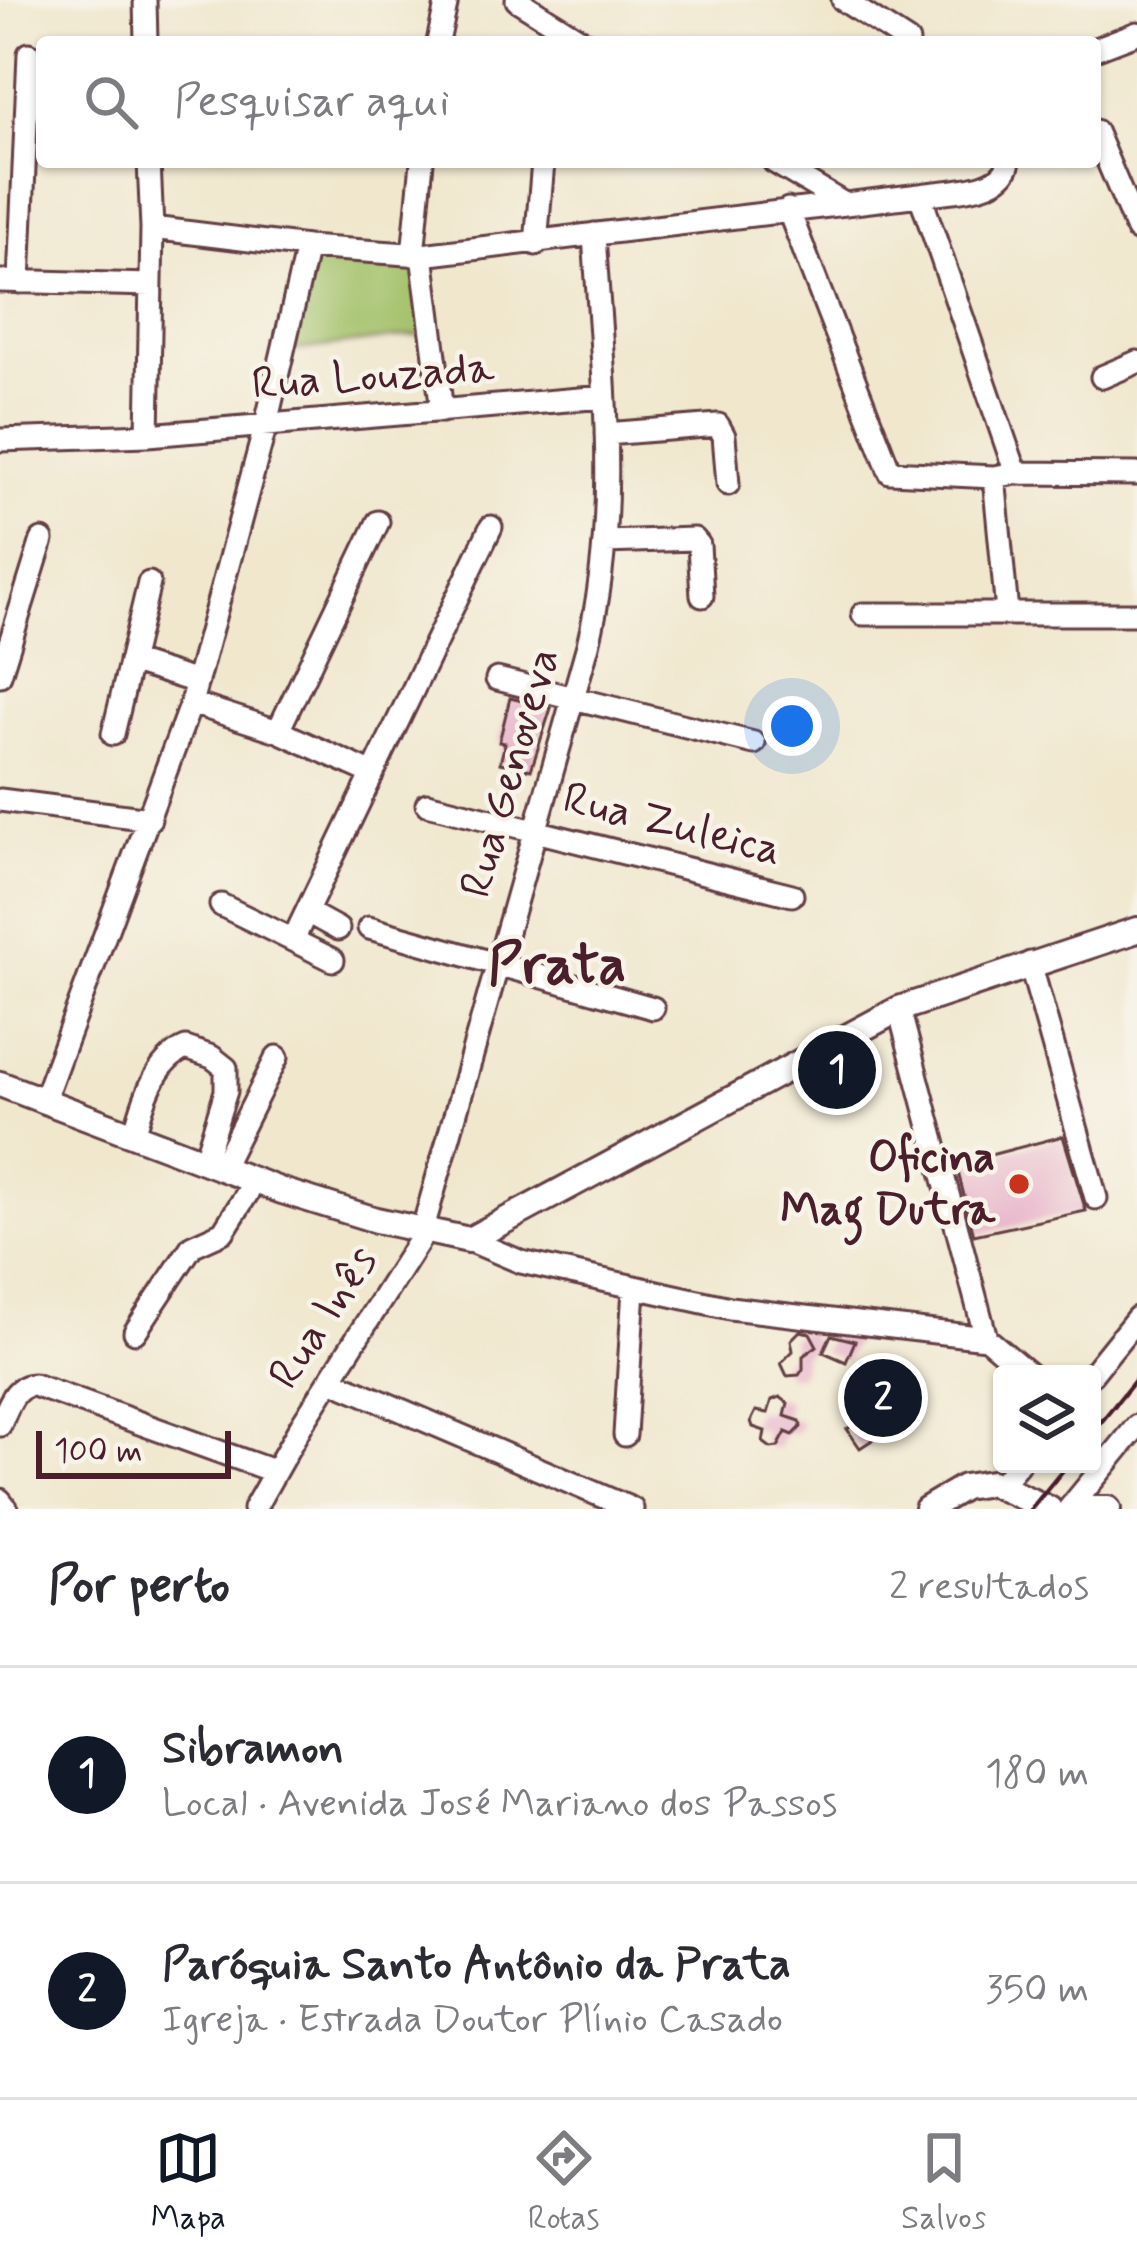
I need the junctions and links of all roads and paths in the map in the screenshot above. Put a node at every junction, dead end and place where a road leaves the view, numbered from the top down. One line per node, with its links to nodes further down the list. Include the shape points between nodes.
1 (145, 0): 7 (street)
2 (447, 0): 8 (street)
3 (517, 0): 5 (street)
4 (843, 0): 9 (street)
5 (553, 32)
6 (1137, 33): 10 (street)
7 (146, 36)
8 (439, 36)
9 (899, 36)
10 (1101, 47)
11 (29, 54): 27 (street)
12 (1101, 145): 22 (street)
13 (148, 168): 21 (street)
14 (422, 168): 26 (street)
15 (542, 168): 24 (street)
16 (784, 168): 19 (street)
17 (1007, 168): 18 (street, via 993,183)
18 (920, 195): 19 (street); 38 (street)
19 (841, 202): 20 (street)
20 (788, 209): 23 (street); 38 (street, via 887,467 899,475)
21 (152, 228): 25 (street); 28 (street)
22 (1137, 230)
23 (594, 234): 24 (street); 31 (street, Rua Genoveva)
24 (536, 244): 26 (street)
25 (307, 247): 26 (street); 33 (street)
26 (417, 255): 32 (street)
27 (10, 281): 28 (street)
28 (151, 285): 35 (street)
29 (1137, 362): 30 (street)
30 (1102, 377)
31 (604, 397): 32 (street, Rua Louzada); 34 (street, Rua Genoveva)
32 (442, 412): 33 (street, Rua Louzada)
33 (266, 424): 35 (street, Rua Louzada); 52 (street)
34 (606, 434): 39 (street, via 718,425); 43 (street, Rua Genoveva)
35 (148, 435): 36 (street, Rua Louzada)
36 (0, 440)
37 (1137, 474): 38 (street)
38 (1005, 475): 46 (street)
39 (728, 484)
40 (378, 522): 54 (street)
41 (491, 527): 57 (street)
42 (42, 540): 50 (street)
43 (604, 542): 45 (street, via 694,539); 53 (street, Rua Genoveva, via 598,604)
44 (148, 583): 49 (street)
45 (702, 596)
46 (1007, 612): 47 (street); 48 (street)
47 (862, 614)
48 (1137, 614)
49 (130, 662): 52 (street); 55 (street)
50 (0, 675)
51 (497, 679): 53 (street)
52 (194, 693): 54 (street); 60 (street)
53 (572, 699): 56 (street); 61 (street, Rua Genoveva)
54 (278, 731): 57 (street)
55 (113, 734)
56 (754, 743)
57 (371, 773): 64 (street)
58 (0, 800): 60 (street)
59 (427, 804): 61 (street, Rua Zuleica)
60 (150, 820): 76 (street)
61 (533, 831): 62 (street, Rua Zuleica); 70 (street, Rua Genoveva)
62 (792, 895)
63 (220, 905): 68 (street)
64 (307, 912): 66 (street); 68 (street)
65 (369, 928): 70 (street)
66 (338, 929)
67 (1137, 930): 71 (main road)
68 (293, 940): 69 (street)
69 (333, 960)
70 (499, 962): 72 (street); 81 (street, Rua Genoveva)
71 (1030, 963): 73 (main road); 80 (street)
72 (652, 1008)
73 (899, 1009): 82 (main road); 86 (street)
74 (277, 1057): 78 (street)
75 (0, 1084): 76 (main road)
76 (43, 1102): 77 (main road)
77 (134, 1136): 78 (main road); 78 (street, via 170,1054 185,1048 212,1057 226,1068 226,1091)
78 (212, 1166): 79 (main road)
79 (255, 1181): 81 (main road); 85 (street, via 223,1232 192,1246)
80 (1096, 1198)
81 (422, 1232): 82 (main road); 89 (street, Rua Inês)
82 (469, 1240): 83 (street, via 521,1262)
83 (634, 1288): 86 (street, via 784,1316); 91 (street)
84 (1137, 1318): 88 (street)
85 (135, 1332)
86 (986, 1338): 87 (street)
87 (1018, 1365)
88 (1099, 1365)
89 (331, 1380): 93 (street, Rua Inês); 99 (street)
90 (0, 1425): 93 (street, via 22,1387 42,1388)
91 (625, 1435)
92 (1134, 1435): 102 (street)
93 (273, 1472): 98 (street, Rua Inês)
94 (1010, 1473): 95 (street)
95 (1001, 1484): 100 (main road, via 964,1487); 101 (main road)
96 (0, 1500): 97 (street)
97 (7, 1509)
98 (254, 1509)
99 (632, 1509)
100 (927, 1509)
101 (1049, 1509)
102 (1071, 1509): 103 (main road)
103 (1108, 1509)

